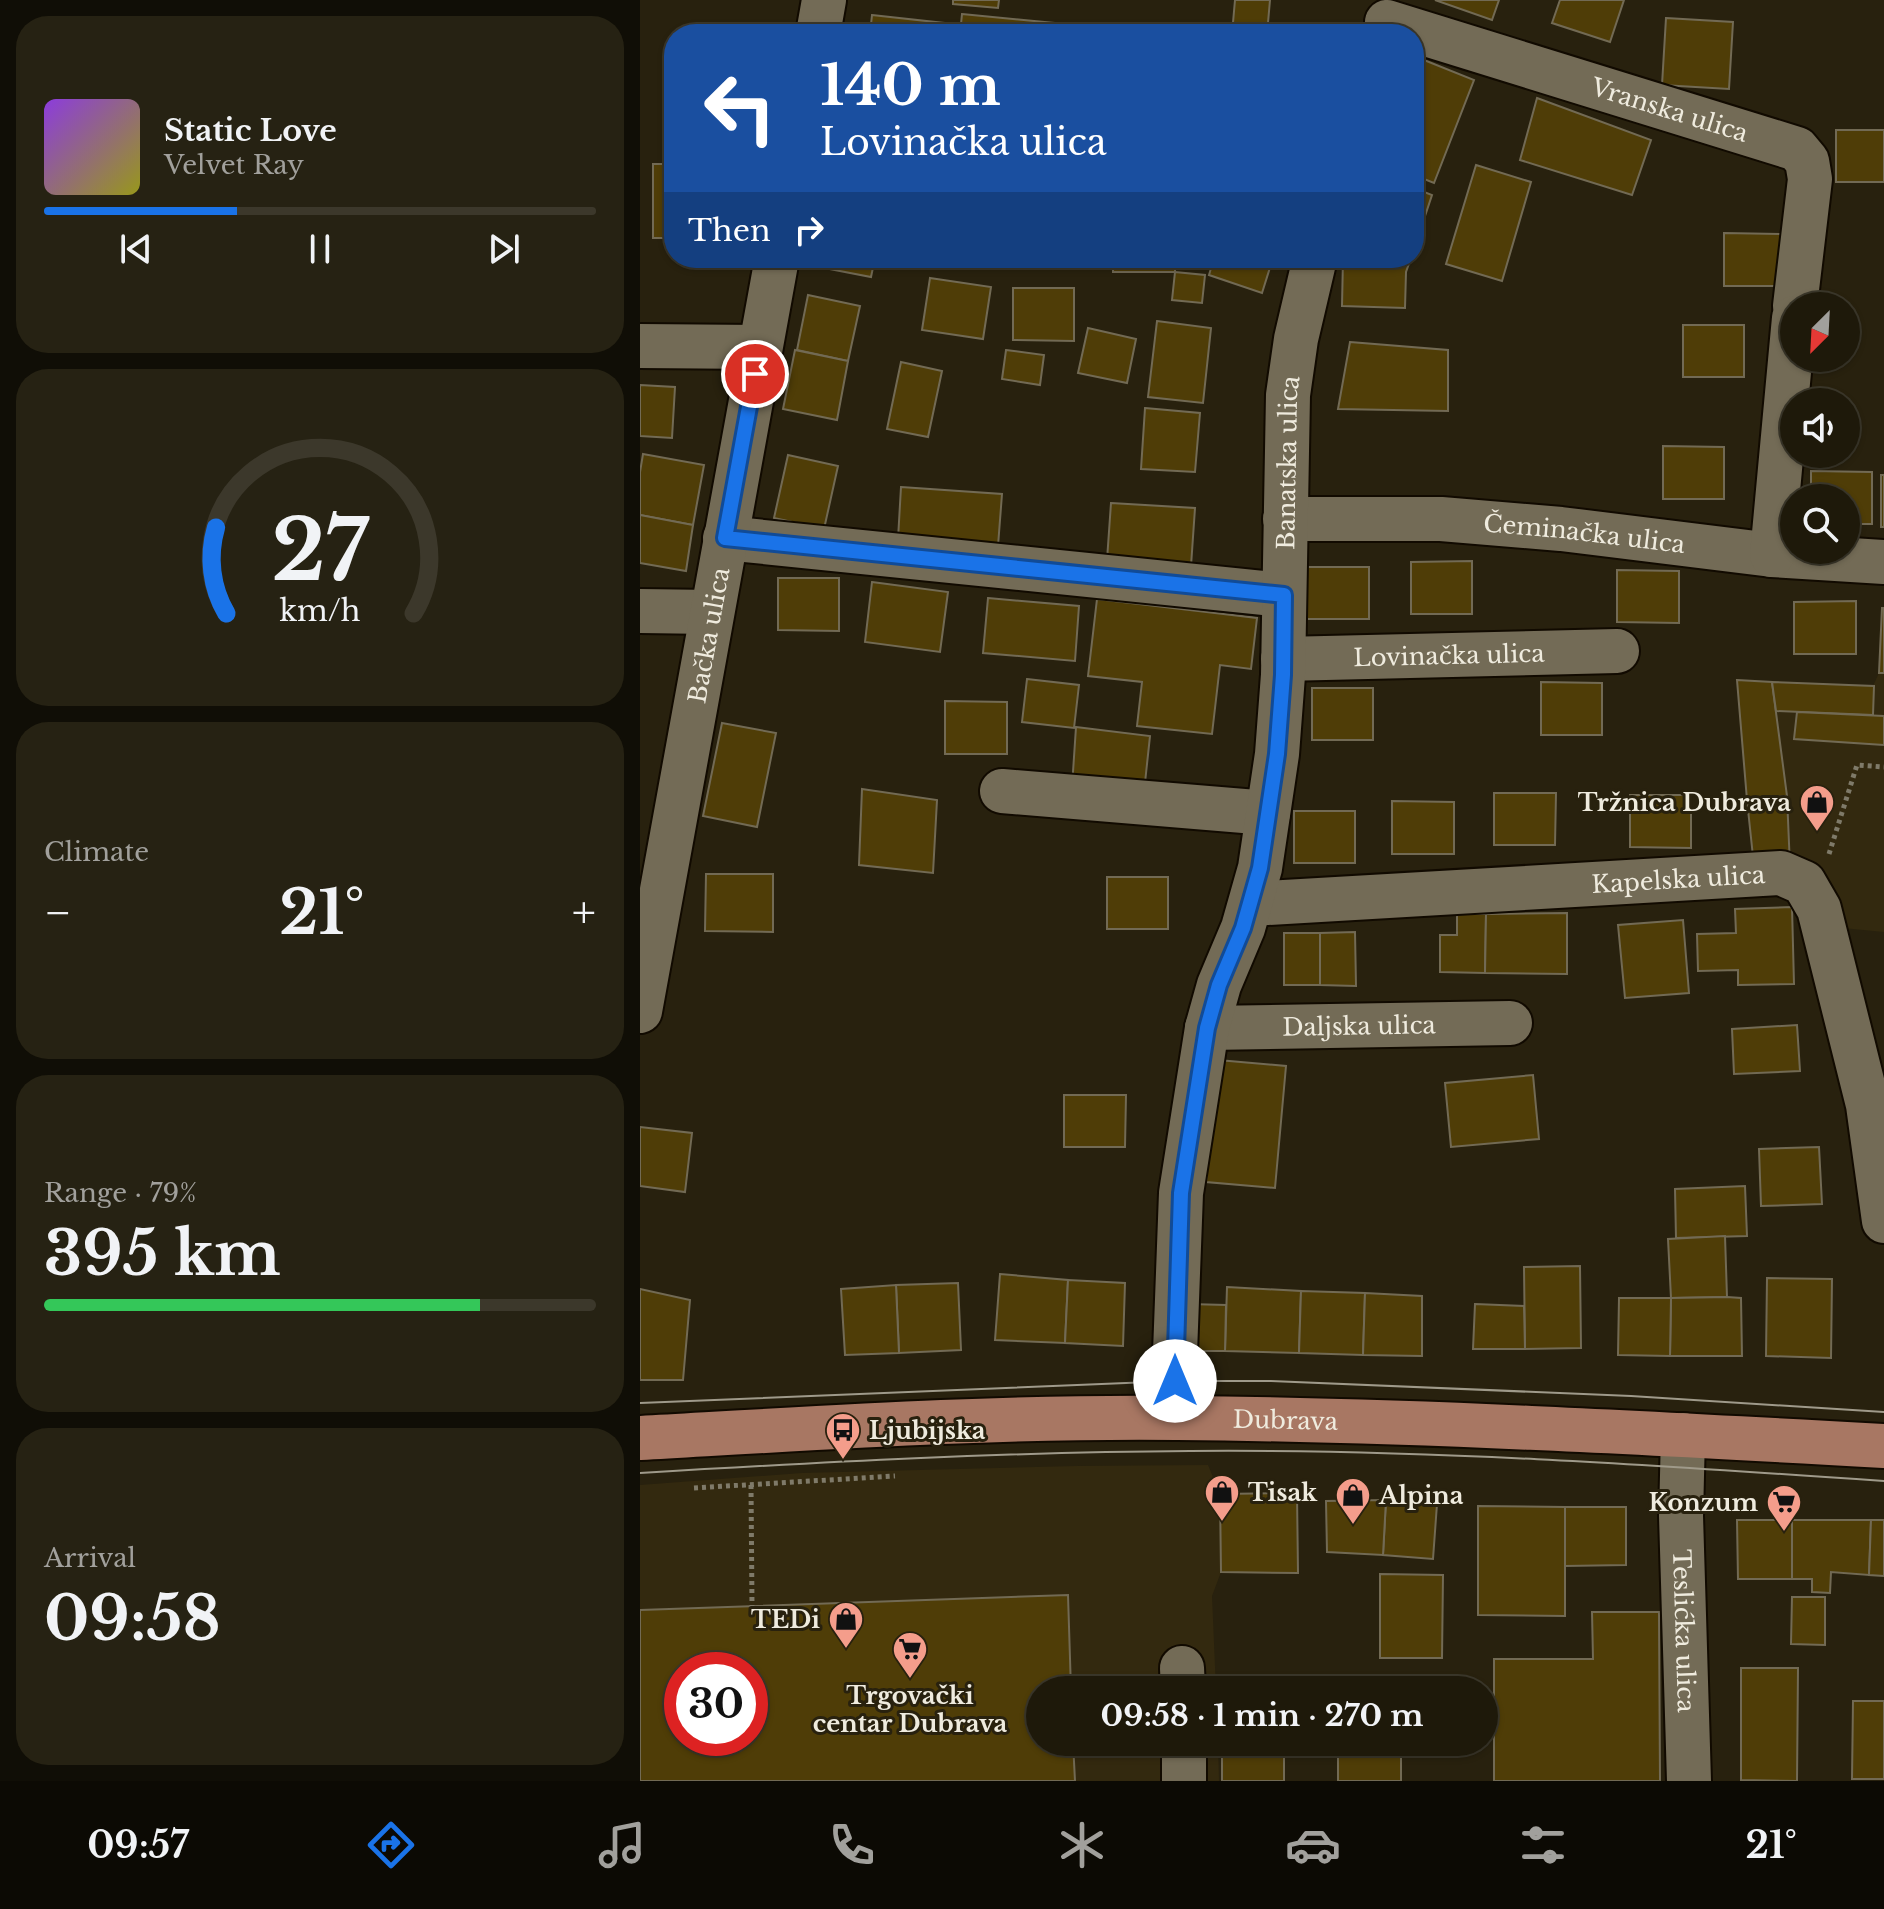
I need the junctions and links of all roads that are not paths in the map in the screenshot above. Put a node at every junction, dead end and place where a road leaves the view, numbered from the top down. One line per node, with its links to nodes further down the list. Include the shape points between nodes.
1 (824, 0): 2 (street)
2 (820, 24)
3 (1424, 30): 6 (street, Vranska ulica, via 1797,149 1807,161 1810,179)
4 (775, 268): 8 (street, Bačka ulica)
5 (1313, 268): 10 (street, Banatska ulica, via 1288,395)
6 (1797, 292)
7 (640, 346): 8 (street)
8 (760, 347): 11 (street, Bačka ulica)
9 (1789, 372): 12 (street)
10 (1285, 519): 12 (street, Čeminačka ulica, via 1441,519); 14 (street, Banatska ulica)
11 (725, 538): 14 (street); 16 (street, Bačka ulica)
12 (1772, 555): 13 (street, Čeminačka ulica)
13 (1884, 562)
14 (1284, 595): 18 (street, Banatska ulica)
15 (640, 611): 16 (street)
16 (712, 612): 22 (street, Bačka ulica)
17 (1617, 651): 18 (street, Lovinačka ulica)
18 (1283, 659): 20 (street, Banatska ulica)
19 (1002, 791): 20 (street)
20 (1268, 813): 21 (street, Banatska ulica)
21 (1251, 904): 25 (street, Banatska ulica); 26 (street, Kapelska ulica, via 1781,873 1804,883 1819,909)
22 (645, 944): 23 (street, Bačka ulica)
23 (640, 1011)
24 (1510, 1023): 25 (street, Daljska ulica)
25 (1207, 1028): 28 (street, Banatska ulica, via 1181,1193)
26 (1876, 1105): 27 (street)
27 (1884, 1221)
28 (1176, 1418): 29 (main road, Dubrava, via 1489,1424); 30 (main road, Dubrava)
29 (1683, 1435): 31 (main road, Dubrava); 34 (street, Teslićka ulica)
30 (640, 1438)
31 (1884, 1446)
32 (1184, 1756): 33 (street)
33 (1184, 1781)
34 (1689, 1781)

